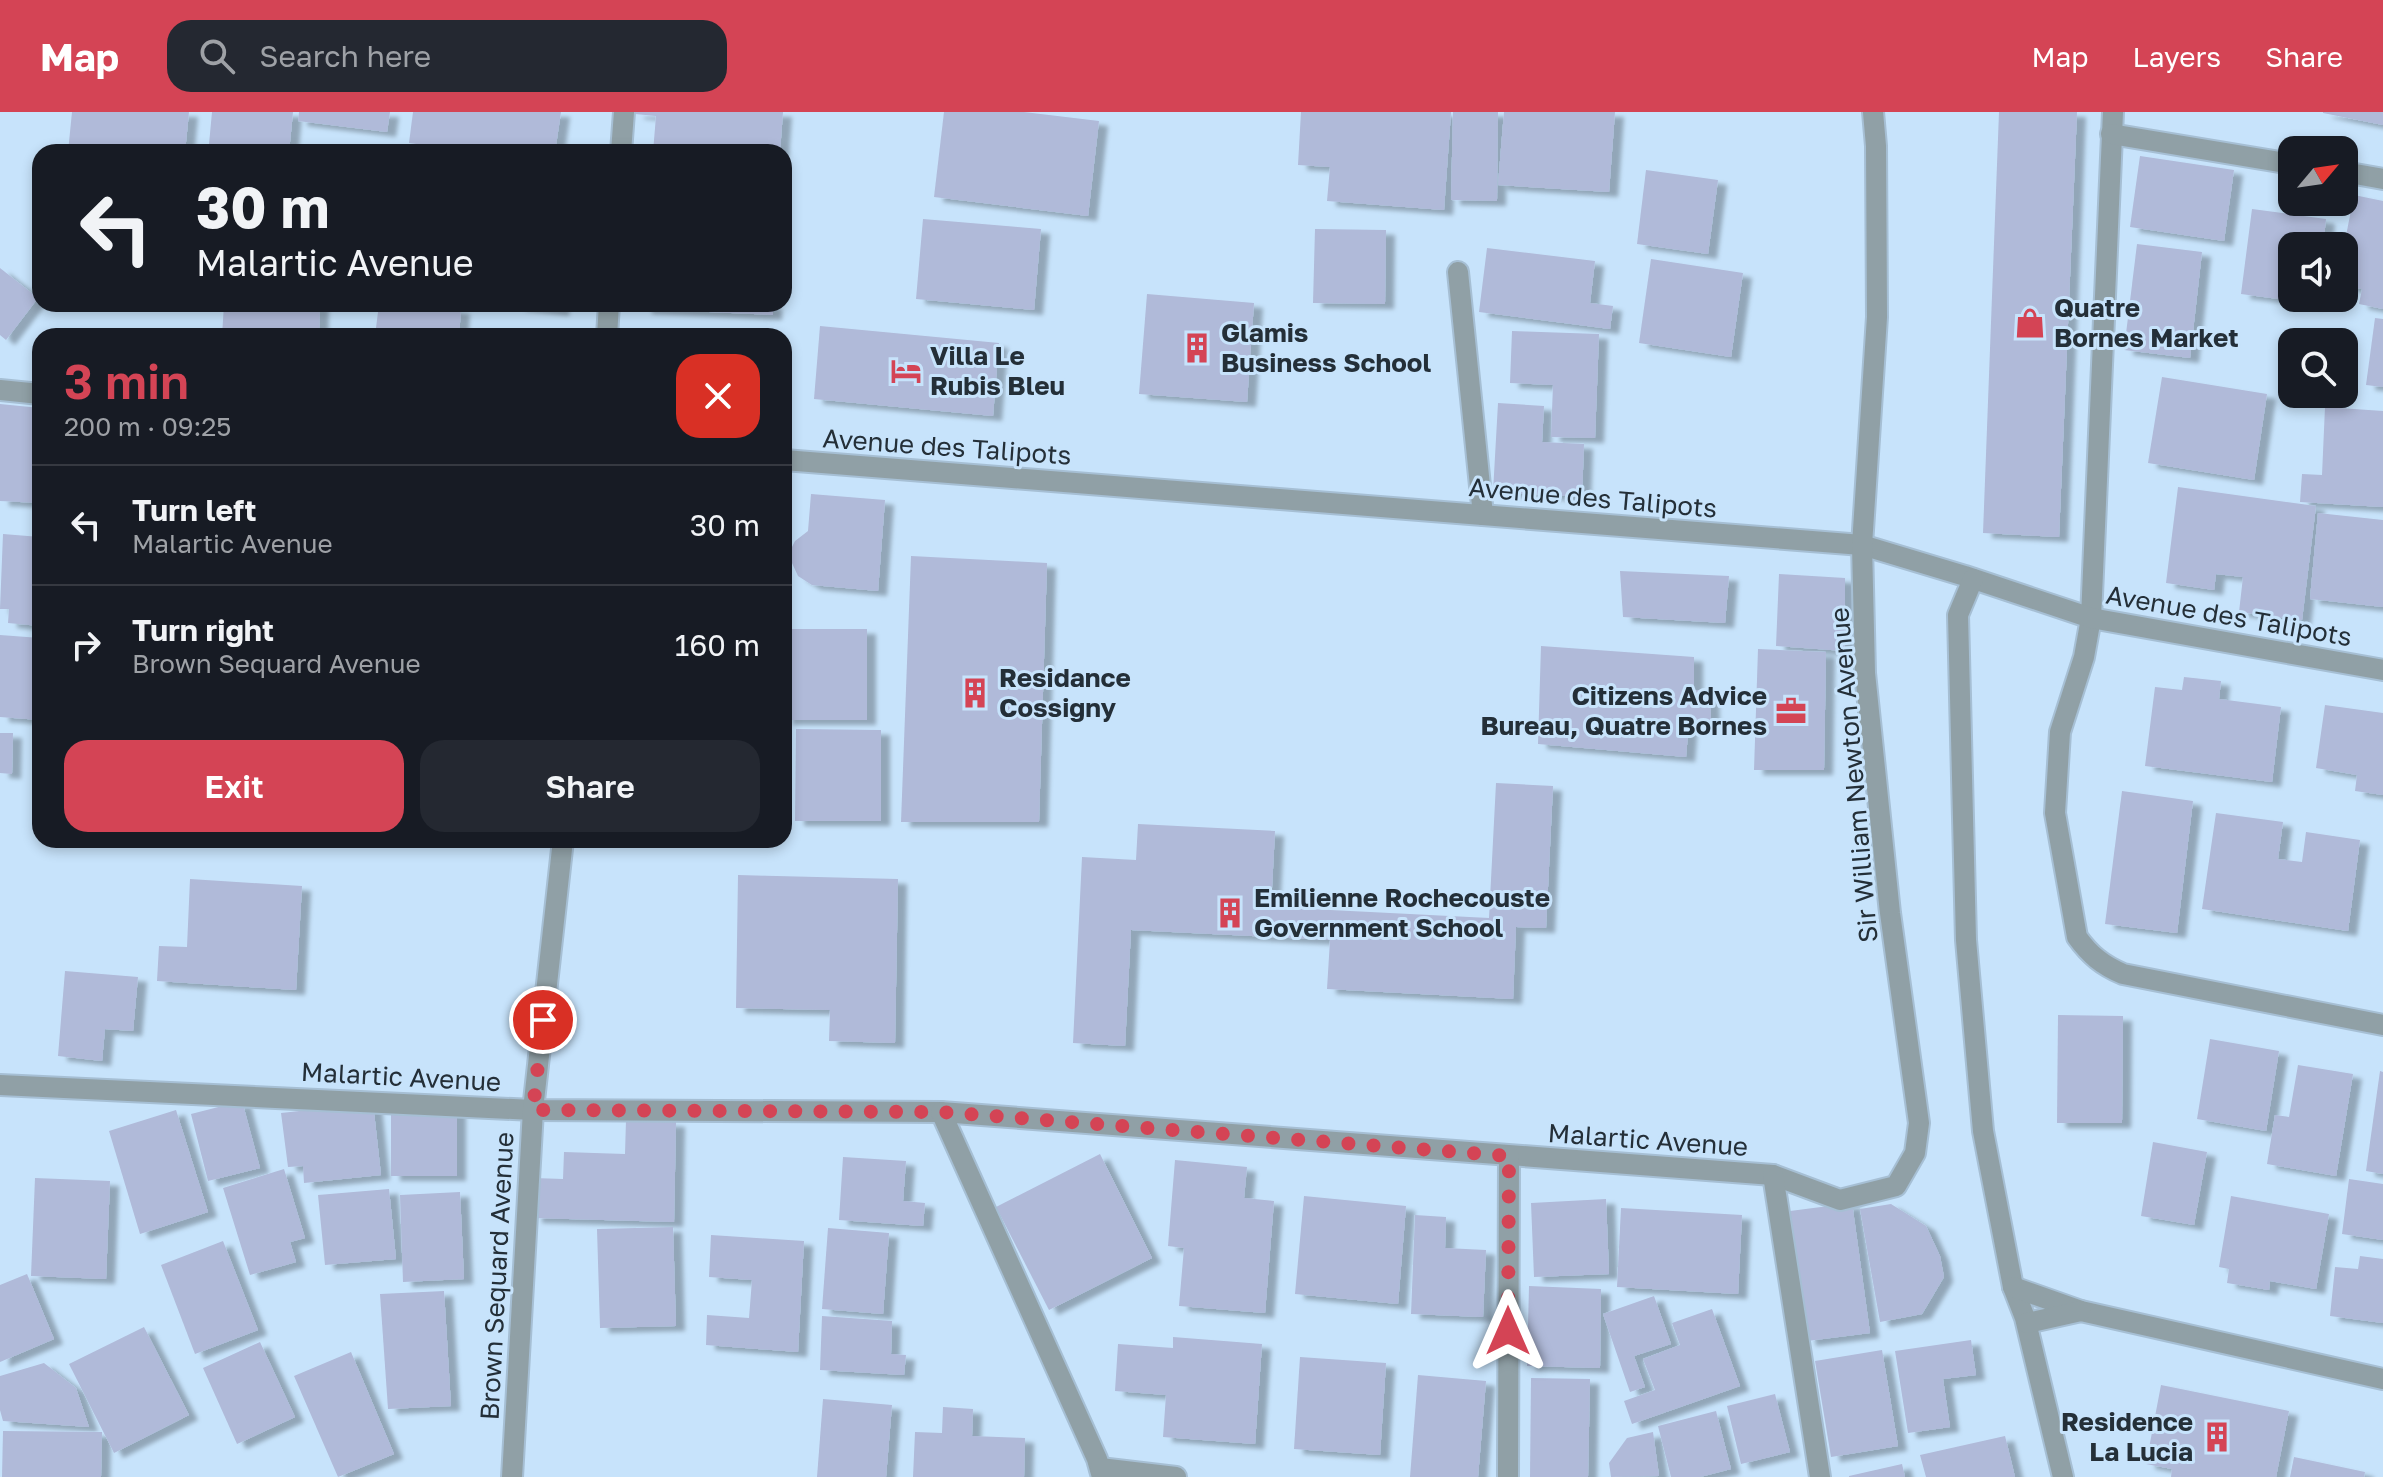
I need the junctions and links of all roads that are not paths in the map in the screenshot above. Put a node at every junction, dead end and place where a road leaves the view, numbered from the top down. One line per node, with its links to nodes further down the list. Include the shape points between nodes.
1 (624, 112): 5 (street)
2 (1873, 112): 14 (street, Sir William Newton Avenue, via 1877,317)
3 (2113, 112): 4 (street)
4 (2111, 134): 6 (street); 16 (street)
5 (622, 144)
6 (2278, 162)
7 (2358, 175): 8 (street)
8 (2383, 179)
9 (1458, 272): 13 (street)
10 (0, 390): 11 (street)
11 (32, 393)
12 (792, 461): 13 (street, Avenue des Talipots)
13 (1483, 515): 14 (street, Avenue des Talipots)
14 (1862, 545): 15 (street, Avenue des Talipots); 25 (street, Sir William Newton Avenue, via 1865,673 1919,1123 1915,1153)
15 (1973, 579): 16 (street, Avenue des Talipots); 26 (street, via 1958,615 1966,940 1983,1131)
16 (2091, 618): 17 (street, Avenue des Talipots); 19 (street, via 2060,732 2055,813 2077,937 2104,966 2123,974)
17 (2383, 670)
18 (562, 848): 21 (street, Brown Sequard Avenue)
19 (2383, 1025)
20 (0, 1085): 21 (street, Malartic Avenue)
21 (533, 1110): 22 (street, Malartic Avenue); 31 (street, Brown Sequard Avenue)
22 (941, 1112): 23 (street, Malartic Avenue); 30 (street)
23 (1509, 1156): 24 (street, Malartic Avenue); 33 (street)
24 (1773, 1175): 25 (street, Malartic Avenue, via 1840,1200); 34 (street)
25 (1896, 1186)
26 (2013, 1287): 27 (street); 28 (street)
27 (2081, 1311): 28 (street); 29 (street)
28 (2027, 1323): 35 (street)
29 (2383, 1379)
30 (1101, 1473): 32 (street)
31 (512, 1477)
32 (1176, 1477)
33 (1508, 1477)
34 (1820, 1477)
35 (2063, 1477)

